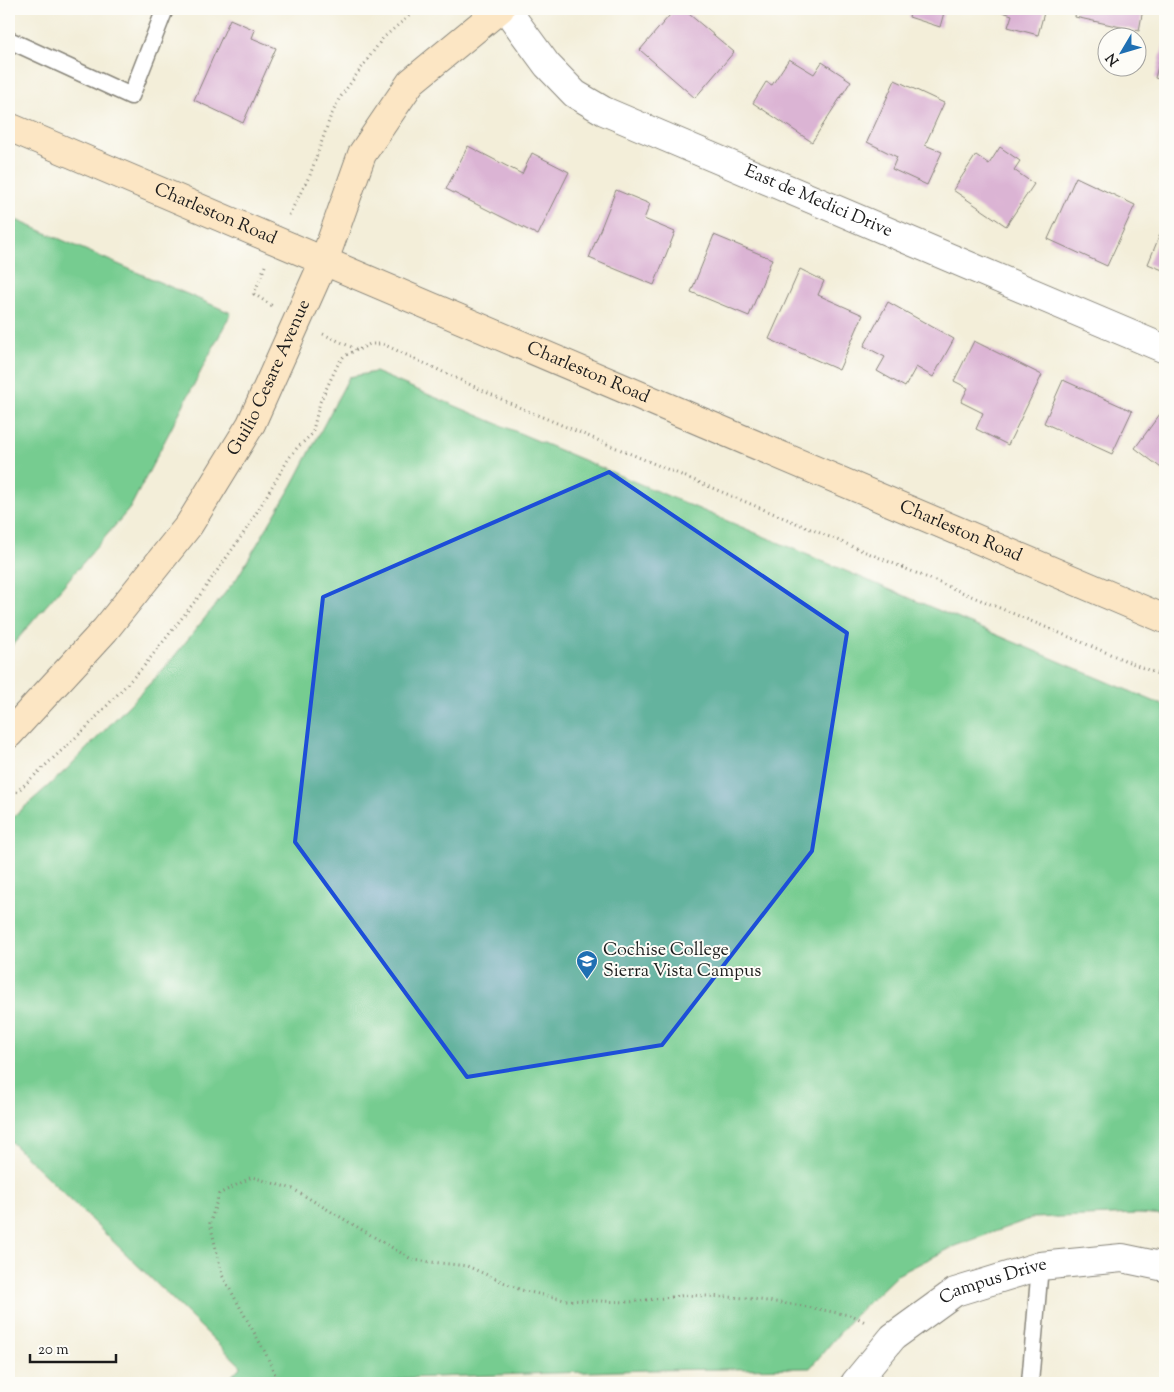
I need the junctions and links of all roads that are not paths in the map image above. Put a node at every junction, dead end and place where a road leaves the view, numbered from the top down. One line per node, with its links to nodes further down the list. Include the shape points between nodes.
1 (166, 9): 4 (lane, via 131,96)
2 (500, 9): 6 (main road, Guilio Cesare Avenue, via 411,82 362,154)
3 (506, 9): 7 (street, East de Medici Drive, via 554,73 575,94 604,111)
4 (9, 40)
5 (9, 127): 6 (main road, Charleston Road)
6 (324, 261): 8 (main road, Charleston Road); 9 (main road, Guilio Cesare Avenue, via 251,424 189,525 105,630)
7 (1165, 349)
8 (1165, 619)
9 (9, 734)
10 (1040, 1266): 11 (street, Campus Drive, via 1122,1258); 12 (street, Campus Drive, via 955,1292 893,1337); 13 (lane)
11 (1165, 1267)
12 (855, 1383)
13 (1030, 1383)

